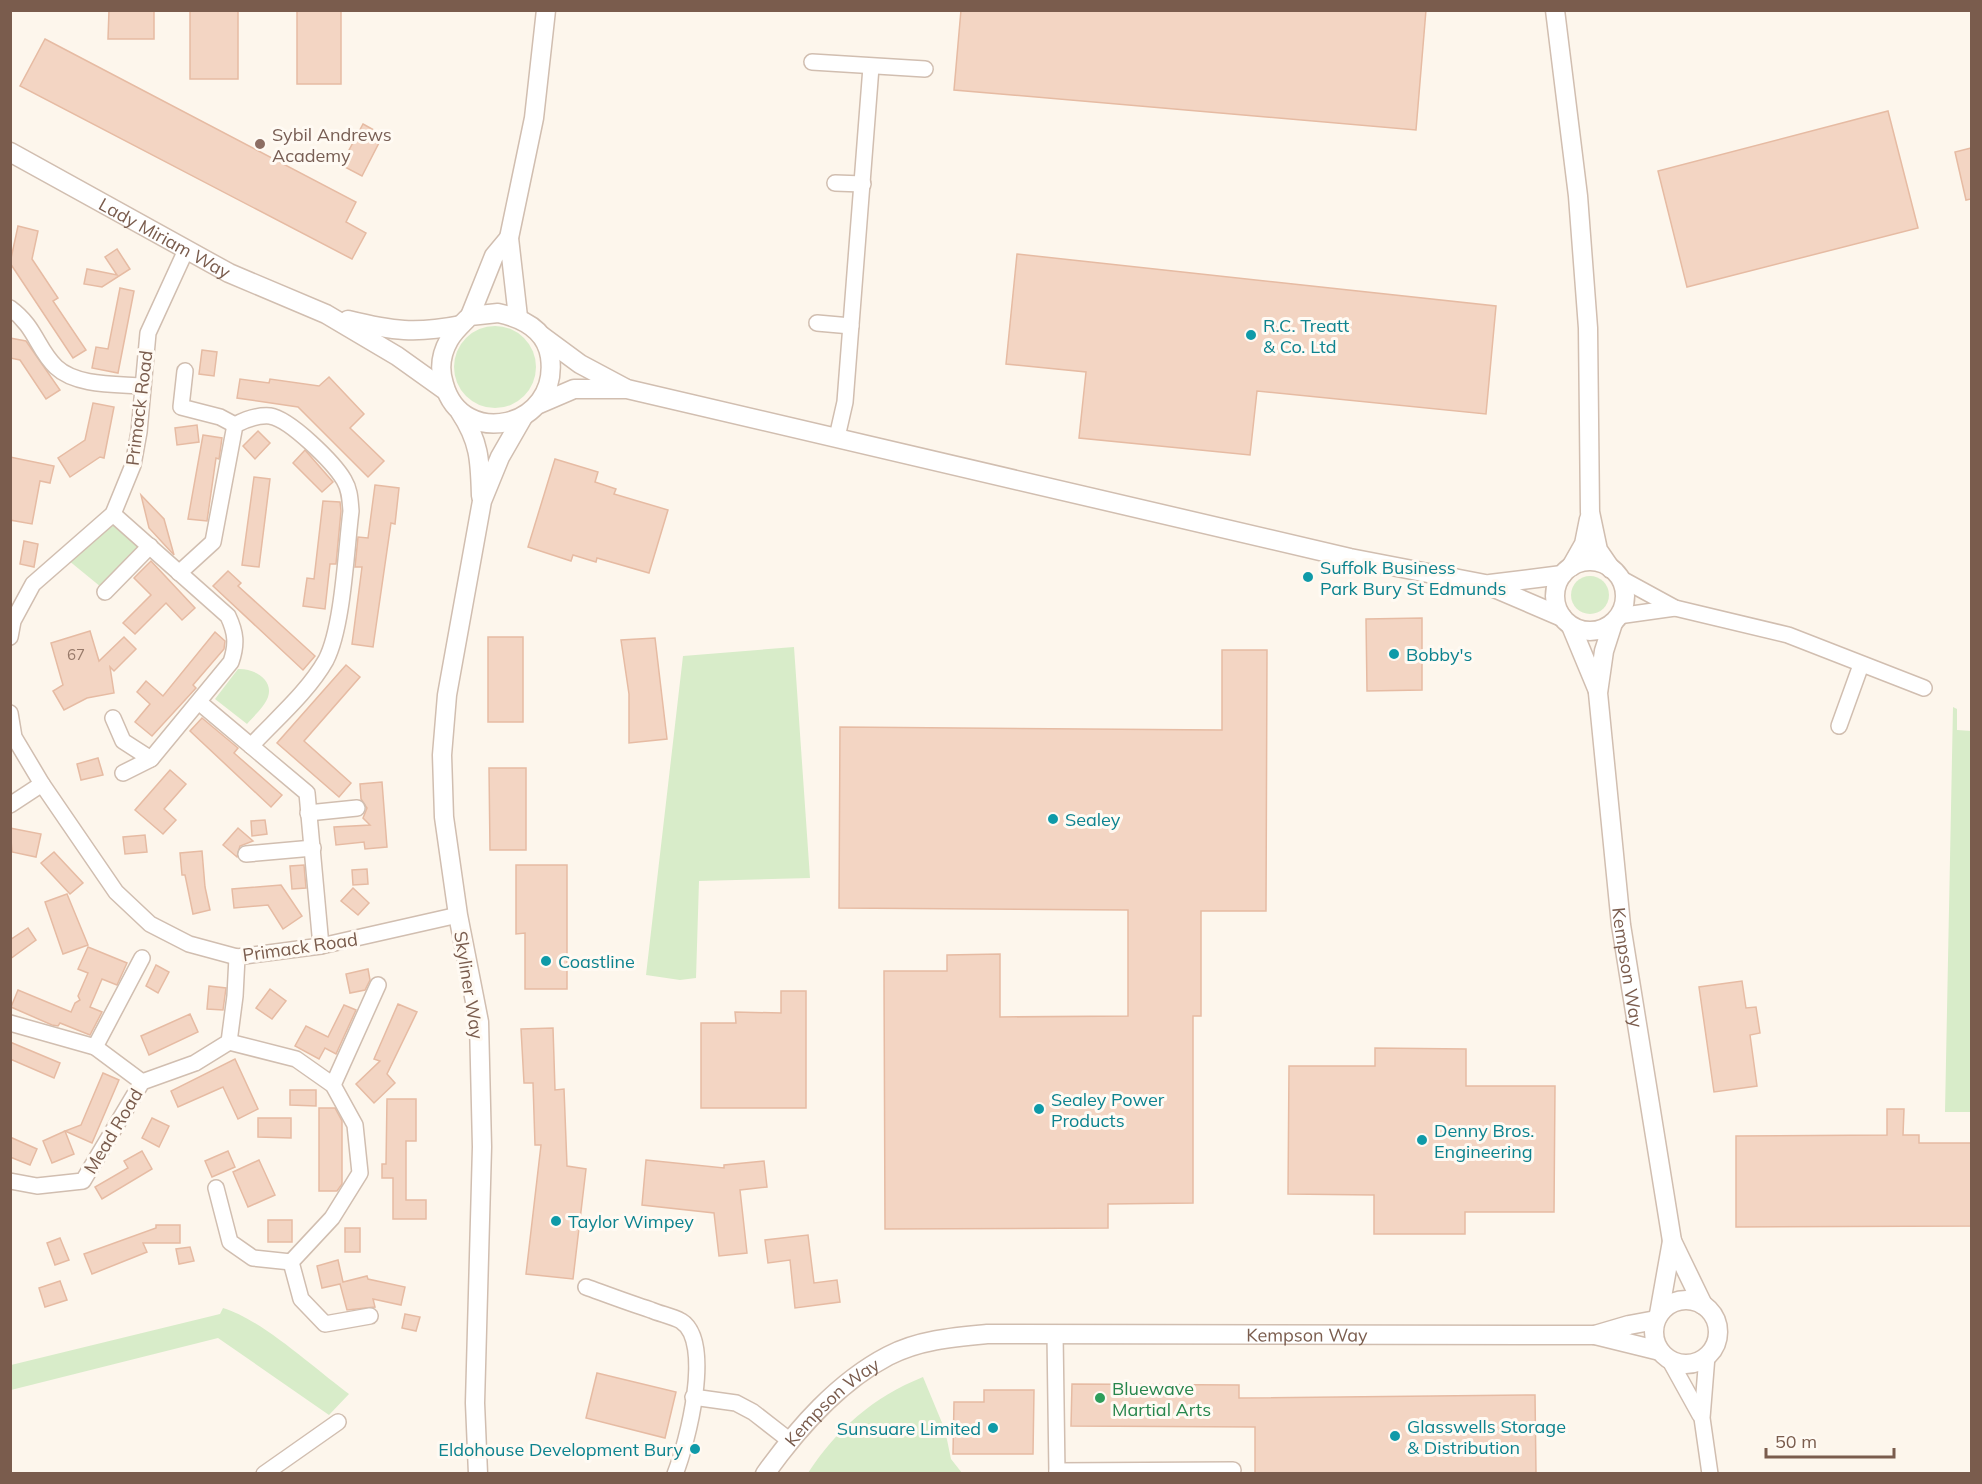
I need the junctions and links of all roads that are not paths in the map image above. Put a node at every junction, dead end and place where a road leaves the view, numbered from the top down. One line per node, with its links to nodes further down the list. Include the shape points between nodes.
1 (546, 10): 9 (street, via 534,118)
2 (1555, 10): 28 (street, via 1577,185 1587,317)
3 (812, 62): 4 (street)
4 (871, 67): 5 (street); 8 (street)
5 (925, 69)
6 (10, 152): 10 (street, Lady Miriam Way)
7 (835, 183): 8 (street)
8 (862, 184): 16 (street)
9 (509, 238): 13 (street); 14 (street, via 494,256)
10 (186, 250): 12 (street, Lady Miriam Way, via 229,273); 19 (street, Primack Road, via 148,333)
11 (10, 308): 19 (street, via 25,318 56,368 82,380)
12 (326, 314): 14 (street, Lady Miriam Way, via 405,332 426,332); 21 (street, Lady Miriam Way)
13 (518, 317): 14 (street, via 498,313); 17 (street)
14 (466, 320): 21 (street, via 449,338 442,355)
15 (817, 323): 16 (street)
16 (851, 326): 26 (street, via 845,402)
17 (541, 336): 20 (street, via 580,364); 22 (street, via 552,370)
18 (185, 370): 25 (street, via 181,407)
19 (141, 386): 29 (street, Primack Road, via 139,432 131,474)
20 (627, 389): 22 (street, via 574,389); 26 (street)
21 (446, 391): 23 (street)
22 (539, 404): 24 (street)
23 (457, 407): 24 (street, via 471,418 488,423 506,423); 27 (street, Skyliner Way, via 473,431 480,455)
24 (523, 417): 27 (street, Skyliner Way, via 500,457)
25 (235, 425): 32 (street, via 213,542); 48 (street, via 252,417 272,416 291,426 343,477 350,491 351,511 336,633 326,660)
26 (837, 437): 34 (street, via 1350,558)
27 (482, 501): 57 (street, Skyliner Way, via 447,695 442,755 444,817)
28 (1590, 512): 31 (street, via 1584,544); 33 (street, via 1598,550)
29 (113, 514): 30 (street); 38 (street, Primack Road, via 33,584)
30 (150, 546): 32 (street); 35 (street)
31 (1567, 571): 33 (street, via 1591,562); 34 (street); 39 (street, via 1555,596)
32 (179, 573): 44 (street, via 228,616 235,630 231,662)
33 (1615, 574): 36 (street); 37 (street, via 1624,598)
34 (1485, 584): 39 (street)
35 (105, 592)
36 (1675, 608): 37 (street); 41 (street, via 1788,634)
37 (1616, 619): 39 (street, via 1592,631); 43 (street, Kempson Way, via 1604,651)
38 (12, 620): 40 (street, Primack Road)
39 (1566, 621): 43 (street, Kempson Way)
40 (10, 637)
41 (1861, 665): 42 (street); 47 (street)
42 (1924, 688)
43 (1598, 693): 69 (street, Kempson Way, via 1621,925)
44 (200, 703): 48 (street); 49 (street)
45 (10, 713): 51 (street, Primack Road, via 14,737)
46 (113, 718): 49 (street, via 123,741)
47 (1839, 726)
48 (251, 746): 54 (street, via 307,793)
49 (151, 759): 50 (street)
50 (123, 773)
51 (42, 784): 52 (street); 59 (street, Primack Road, via 116,892 150,924 189,944)
52 (10, 805)
53 (357, 808): 54 (street)
54 (308, 813): 55 (street)
55 (313, 848): 56 (street); 58 (street)
56 (246, 854)
57 (458, 915): 58 (street, Primack Road); 86 (street, Skyliner Way, via 478,1022 482,1147 475,1403)
58 (321, 946): 59 (street, Primack Road)
59 (237, 957): 63 (street)
60 (142, 958): 64 (street)
61 (378, 985): 66 (street)
62 (10, 1023): 64 (street)
63 (229, 1042): 65 (street, Mead Road, via 195,1063); 66 (street, via 296,1059)
64 (95, 1047): 65 (street)
65 (142, 1082): 67 (street, Mead Road, via 83,1181 37,1186)
66 (333, 1084): 70 (street, via 355,1125 360,1173 333,1218)
67 (10, 1181)
68 (216, 1188): 70 (street, via 230,1242 252,1258)
69 (1672, 1241): 72 (street, Kempson Way); 74 (street, Kempson Way)
70 (291, 1262): 73 (street, via 301,1299 325,1324)
71 (586, 1287): 79 (street, via 682,1322 694,1336 698,1357)
72 (1704, 1305): 74 (street, via 1679,1300); 78 (street, via 1712,1312 1718,1332 1717,1342)
73 (370, 1316)
74 (1657, 1317): 76 (street, Kempson Way); 77 (street, via 1654,1336)
75 (1055, 1334): 76 (street, Kempson Way); 82 (street, Kempson Way, via 938,1339 888,1355 833,1395); 84 (street)
76 (1595, 1335): 77 (street, Kempson Way)
77 (1665, 1355): 78 (street, via 1688,1364); 80 (street)
78 (1707, 1356): 80 (street)
79 (693, 1397): 82 (street, via 735,1403); 87 (street, via 684,1452)
80 (1702, 1418): 89 (street)
81 (339, 1422): 85 (street)
82 (789, 1440): 88 (street, Kempson Way)
83 (1233, 1470): 84 (street)
84 (1057, 1472)
85 (264, 1473)
86 (478, 1473)
87 (675, 1473)
88 (765, 1473)
89 (1710, 1473)

